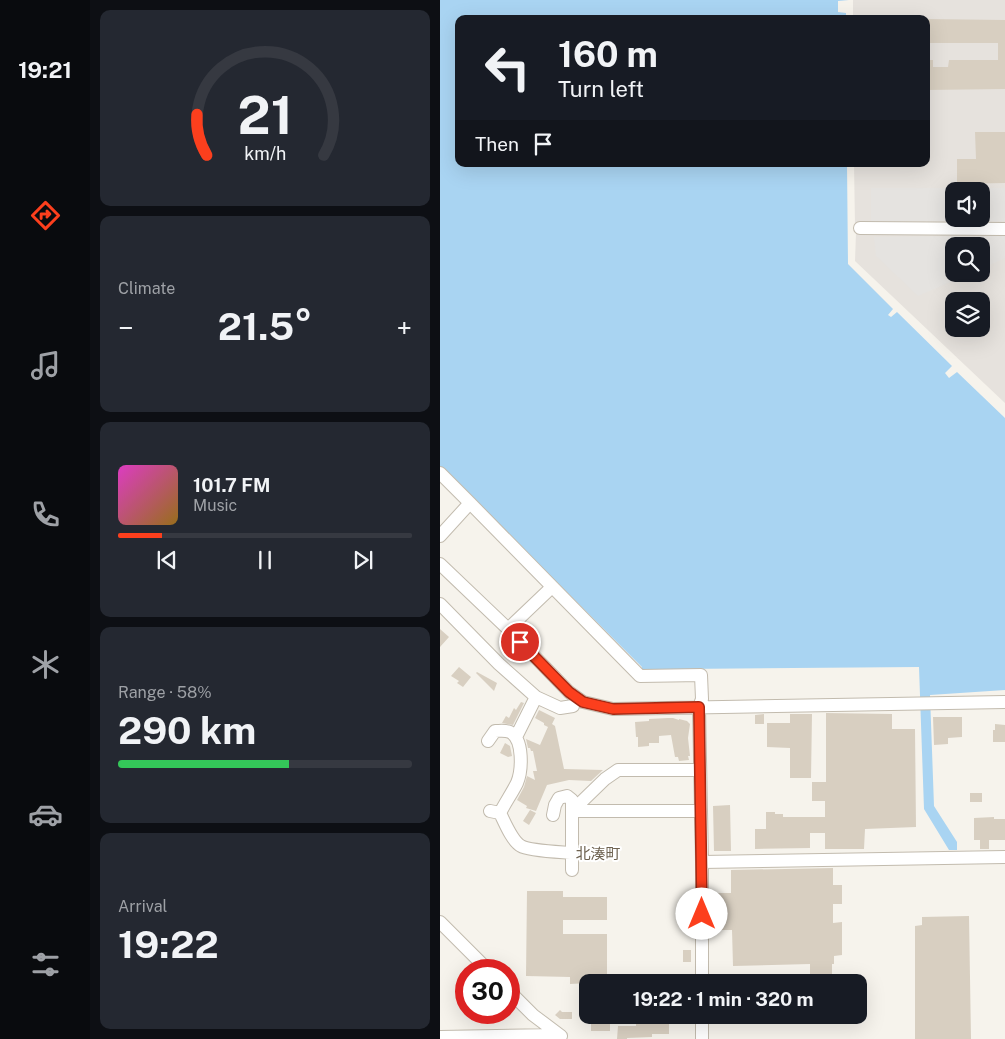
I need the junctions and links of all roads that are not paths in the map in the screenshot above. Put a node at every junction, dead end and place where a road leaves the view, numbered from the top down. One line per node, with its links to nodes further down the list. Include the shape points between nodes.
1 (860, 228): 2 (street)
2 (1005, 228)
3 (440, 474): 4 (street)
4 (470, 503): 5 (street); 7 (street)
5 (440, 536)
6 (440, 564): 9 (street)
7 (552, 587): 9 (street); 13 (street, via 640,676 701,675)
8 (440, 604): 10 (street)
9 (508, 629): 13 (street, via 569,692 583,702 613,709)
10 (536, 697): 12 (street, via 560,708); 14 (street)
11 (1005, 702): 13 (street)
12 (573, 706)
13 (699, 707): 16 (street)
14 (516, 737): 15 (street, via 511,732 495,731); 20 (street, via 522,764 518,781 495,812 521,846)
15 (488, 741)
16 (700, 770): 17 (street, via 618,770); 18 (street)
17 (572, 810): 18 (street); 19 (street, via 572,800 566,796 559,798); 20 (street)
18 (701, 811): 22 (street)
19 (553, 815)
20 (572, 853): 23 (street)
21 (1005, 857): 22 (street)
22 (702, 862): 26 (street)
23 (572, 870)
24 (440, 922): 25 (street)
25 (477, 959)
26 (702, 974)
27 (520, 1002): 30 (street)
28 (702, 1024): 31 (street)
29 (440, 1036): 30 (street)
30 (562, 1037)
31 (702, 1039)

